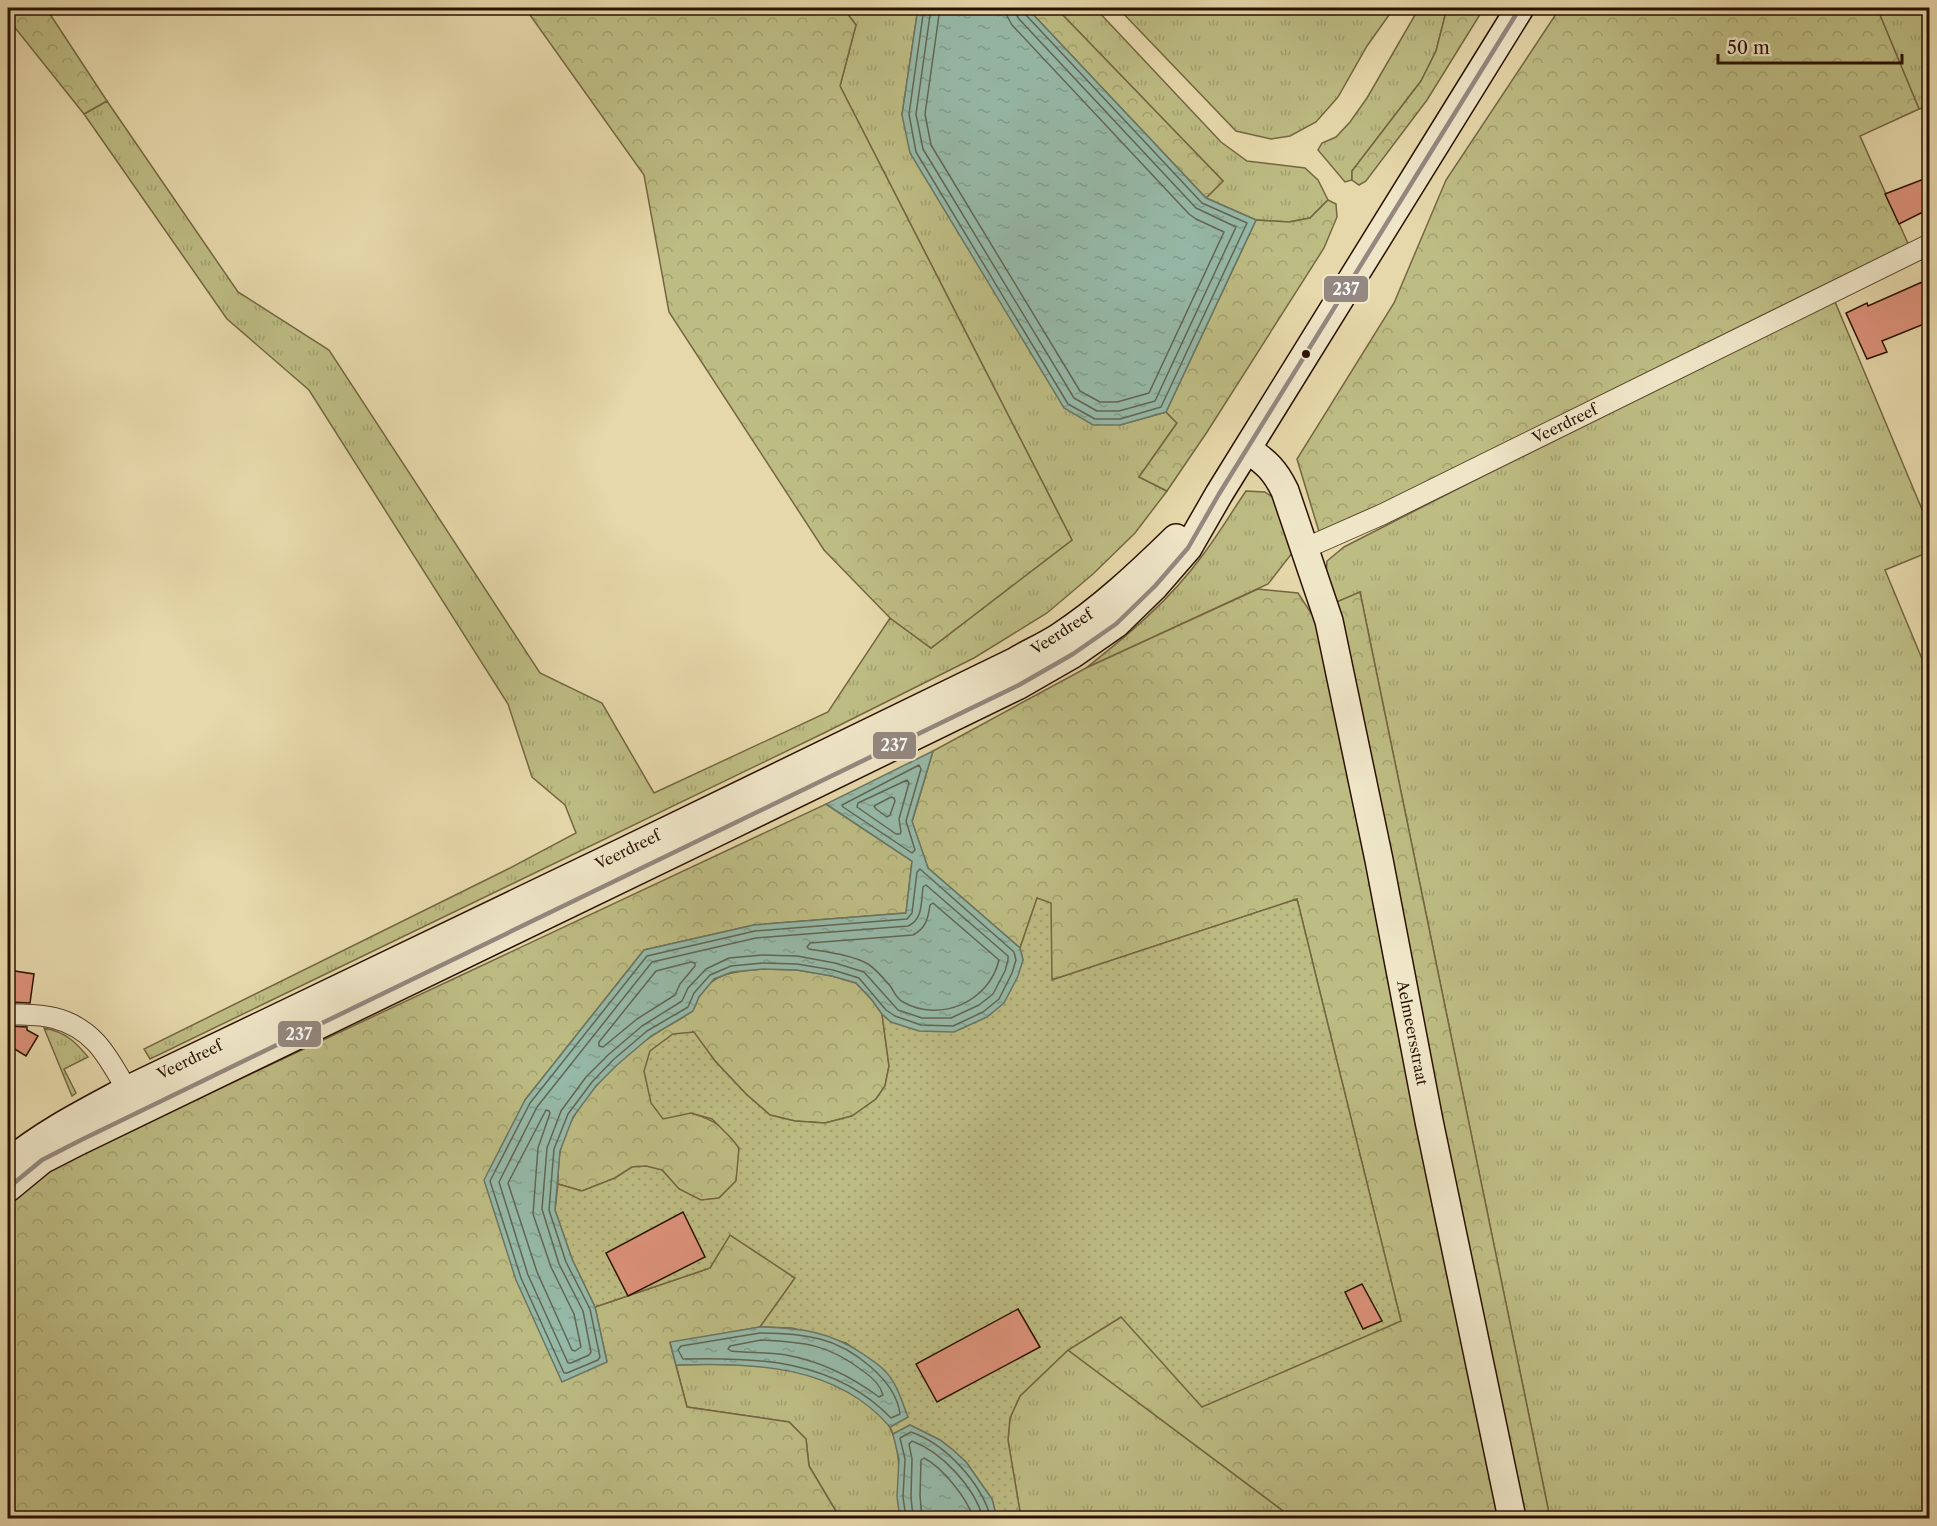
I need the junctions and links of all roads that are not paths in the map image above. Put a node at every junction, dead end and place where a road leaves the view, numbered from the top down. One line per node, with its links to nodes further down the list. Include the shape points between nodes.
1 (1520, 8): 3 (main road, Veerdreef)
2 (1929, 244): 4 (street, Veerdreef)
3 (1248, 449): 4 (main road, via 1267,462 1278,476); 6 (main road, Veerdreef, via 1219,494 1143,570 1058,637 339,1014)
4 (1306, 549): 9 (main road, Aelmeersstraat, via 1329,621)
5 (8, 1014): 6 (street, via 53,1018 77,1026 107,1055)
6 (132, 1101): 7 (main road, Veerdreef, via 61,1126); 8 (main road, Veerdreef)
7 (8, 1163)
8 (8, 1188)
9 (1512, 1518)

